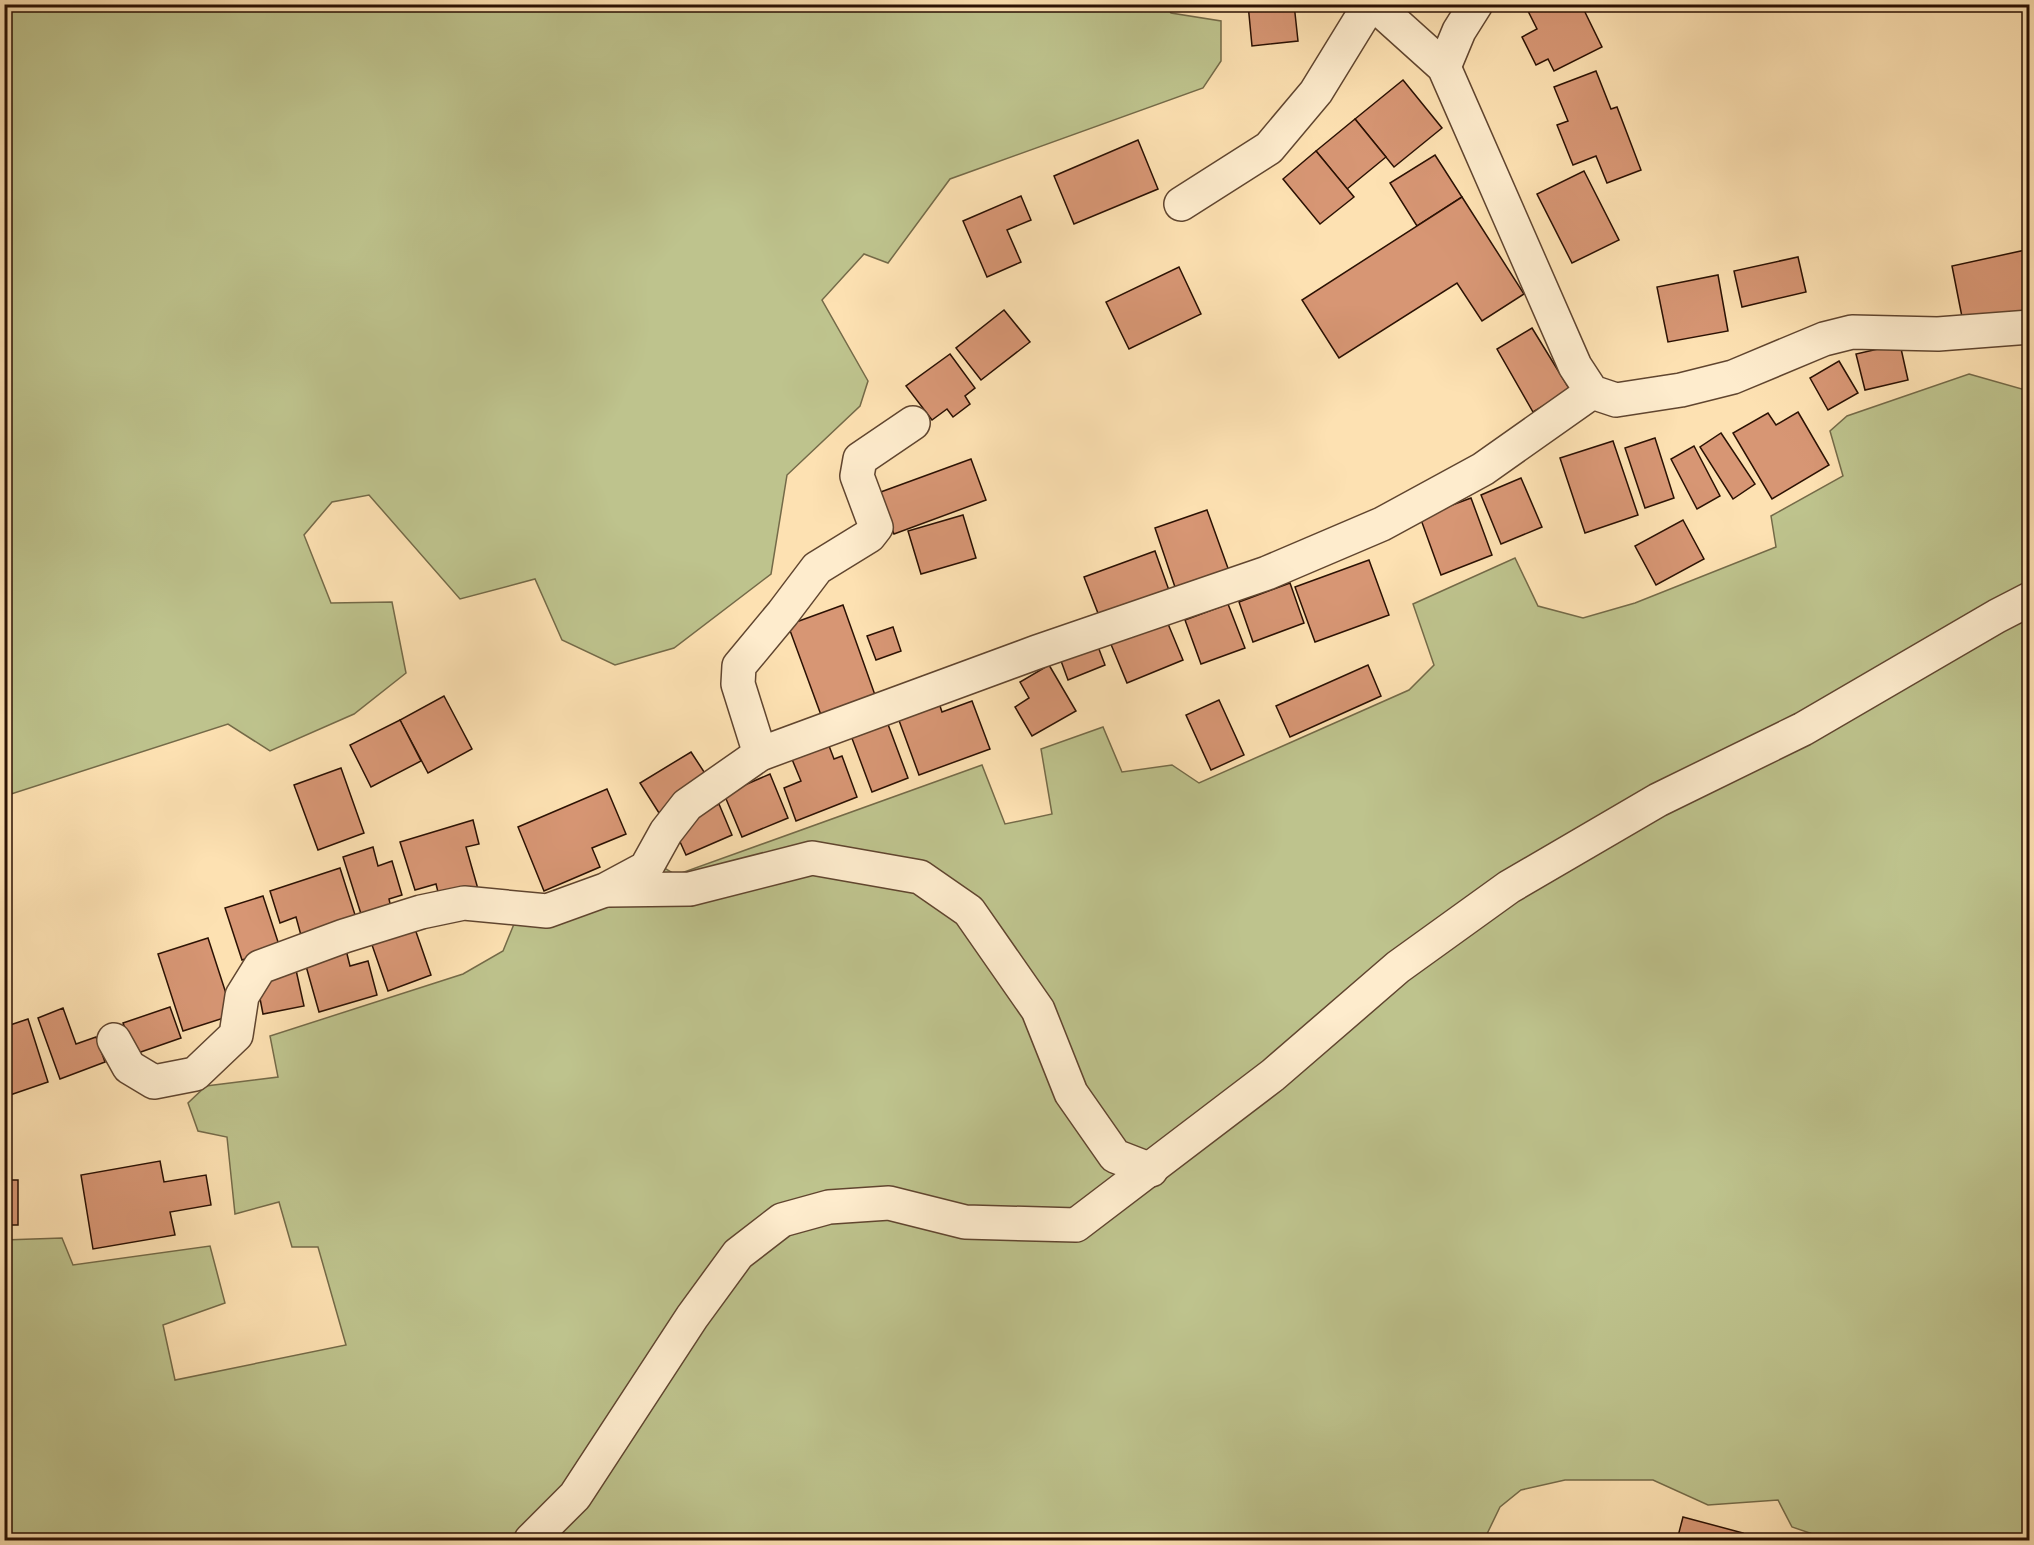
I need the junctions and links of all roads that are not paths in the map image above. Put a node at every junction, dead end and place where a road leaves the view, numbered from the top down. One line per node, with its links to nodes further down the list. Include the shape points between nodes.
1 (1372, 4): 3 (street); 4 (street, via 1316,92 1269,147)
2 (1476, 4): 3 (street)
3 (1444, 67): 6 (street, via 1575,366)
4 (1181, 204)
5 (2030, 327): 6 (street, via 1938,334 1852,332 1824,339 1733,377 1681,390 1616,399)
6 (1592, 392): 9 (street, via 1484,469 1382,524 1267,573)
7 (912, 423): 9 (street, via 860,459 857,476 876,526 869,536 817,568 739,666 738,684)
8 (2030, 599): 12 (street, via 1803,729 1658,800 1509,887 1398,967 1273,1076)
9 (760, 754): 10 (street, via 687,806 666,832 646,868)
10 (605, 890): 11 (street, via 547,911 464,903 421,912 260,967 242,996 236,1035 195,1074 154,1082 129,1067); 12 (street, via 690,889 812,858 920,877 969,911 1038,1010 1071,1093 1115,1156)
11 (114, 1040)
12 (1151, 1170): 13 (street, via 1076,1225 965,1222 889,1203 830,1207 782,1220 738,1254 575,1496)
13 (531, 1540)

